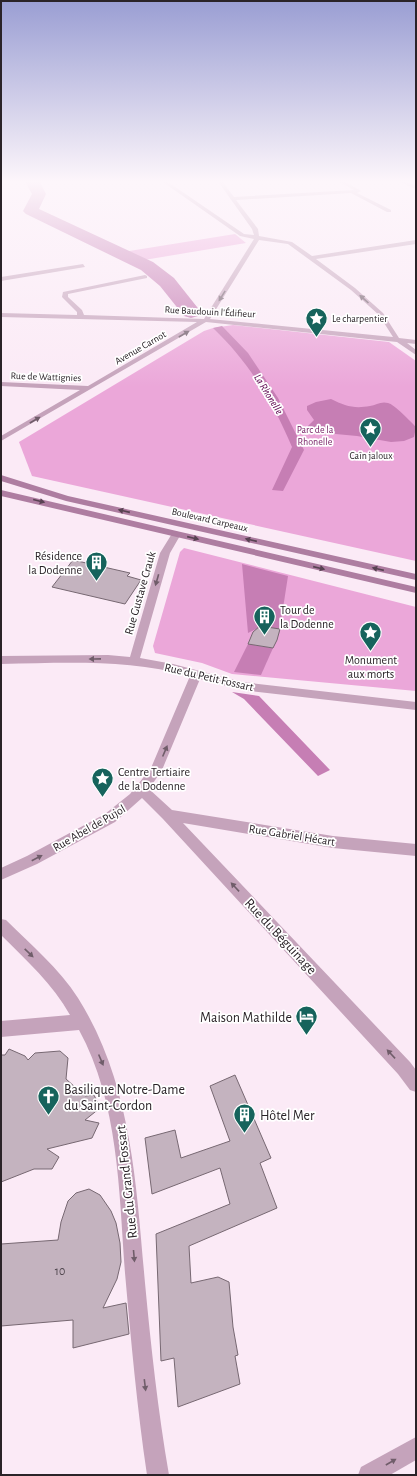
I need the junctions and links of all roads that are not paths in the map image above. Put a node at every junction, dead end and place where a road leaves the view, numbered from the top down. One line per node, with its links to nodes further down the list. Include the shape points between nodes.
1 (251, 249): 10 (street, Avenue Carnot, one-way to 10)
2 (298, 249): 4 (street)
3 (371, 249): 4 (street)
4 (311, 258): 11 (street, one-way to 4, via 378,311)
5 (83, 266): 7 (street)
6 (145, 277): 9 (street, via 65,294 65,297 80,310)
7 (1, 279)
8 (1, 315): 9 (street, Rue Baudouin l'Édifieur)
9 (81, 317): 10 (street, Rue Baudouin l'Édifieur)
10 (206, 320): 11 (street, Rue Baudouin l'Édifieur); 15 (street, Avenue Carnot, one-way to 10)
11 (397, 340): 12 (street, Rue Baudouin l'Édifieur); 13 (street)
12 (416, 342)
13 (416, 353)
14 (1, 384): 15 (street, Rue de Wattignies)
15 (90, 388): 16 (street, Avenue Carnot, one-way to 15)
16 (1, 439)
17 (1, 478): 20 (main road, Boulevard Carpeaux, one-way to 17, via 66,498)
18 (1, 493): 19 (main road, Boulevard Carpeaux, one-way to 19)
19 (176, 534): 21 (main road, Boulevard Carpeaux, one-way to 21); 23 (street, Rue Gustave Crauk, one-way to 23, via 165,553)
20 (416, 577)
21 (416, 590)
22 (1, 660): 23 (street, Rue du Petit Fossart, one-way to 22)
23 (134, 661): 24 (street, Rue du Petit Fossart)
24 (197, 674): 25 (street, Rue du Petit Fossart, via 252,688); 26 (street, Rue Abel de Pujol, one-way to 24, via 160,762)
25 (416, 706)
26 (142, 790): 27 (street, Rue du Béguinage); 29 (street, Rue Abel de Pujol, one-way to 26, via 110,818 127,806)
27 (168, 815): 28 (street, Rue Gabriel Hécart, via 333,842); 33 (street, Rue du Béguinage, one-way to 27, via 404,1068)
28 (416, 850)
29 (1, 874)
30 (1, 925): 31 (street, Rue du Grand Fossart, one-way to 31, via 50,974)
31 (83, 1022): 32 (street); 35 (street, Rue du Grand Fossart, one-way to 35, via 110,1085 123,1145 144,1378)
32 (1, 1029)
33 (416, 1084)
34 (415, 1453): 36 (street, one-way to 34)
35 (158, 1475)
36 (369, 1475)

